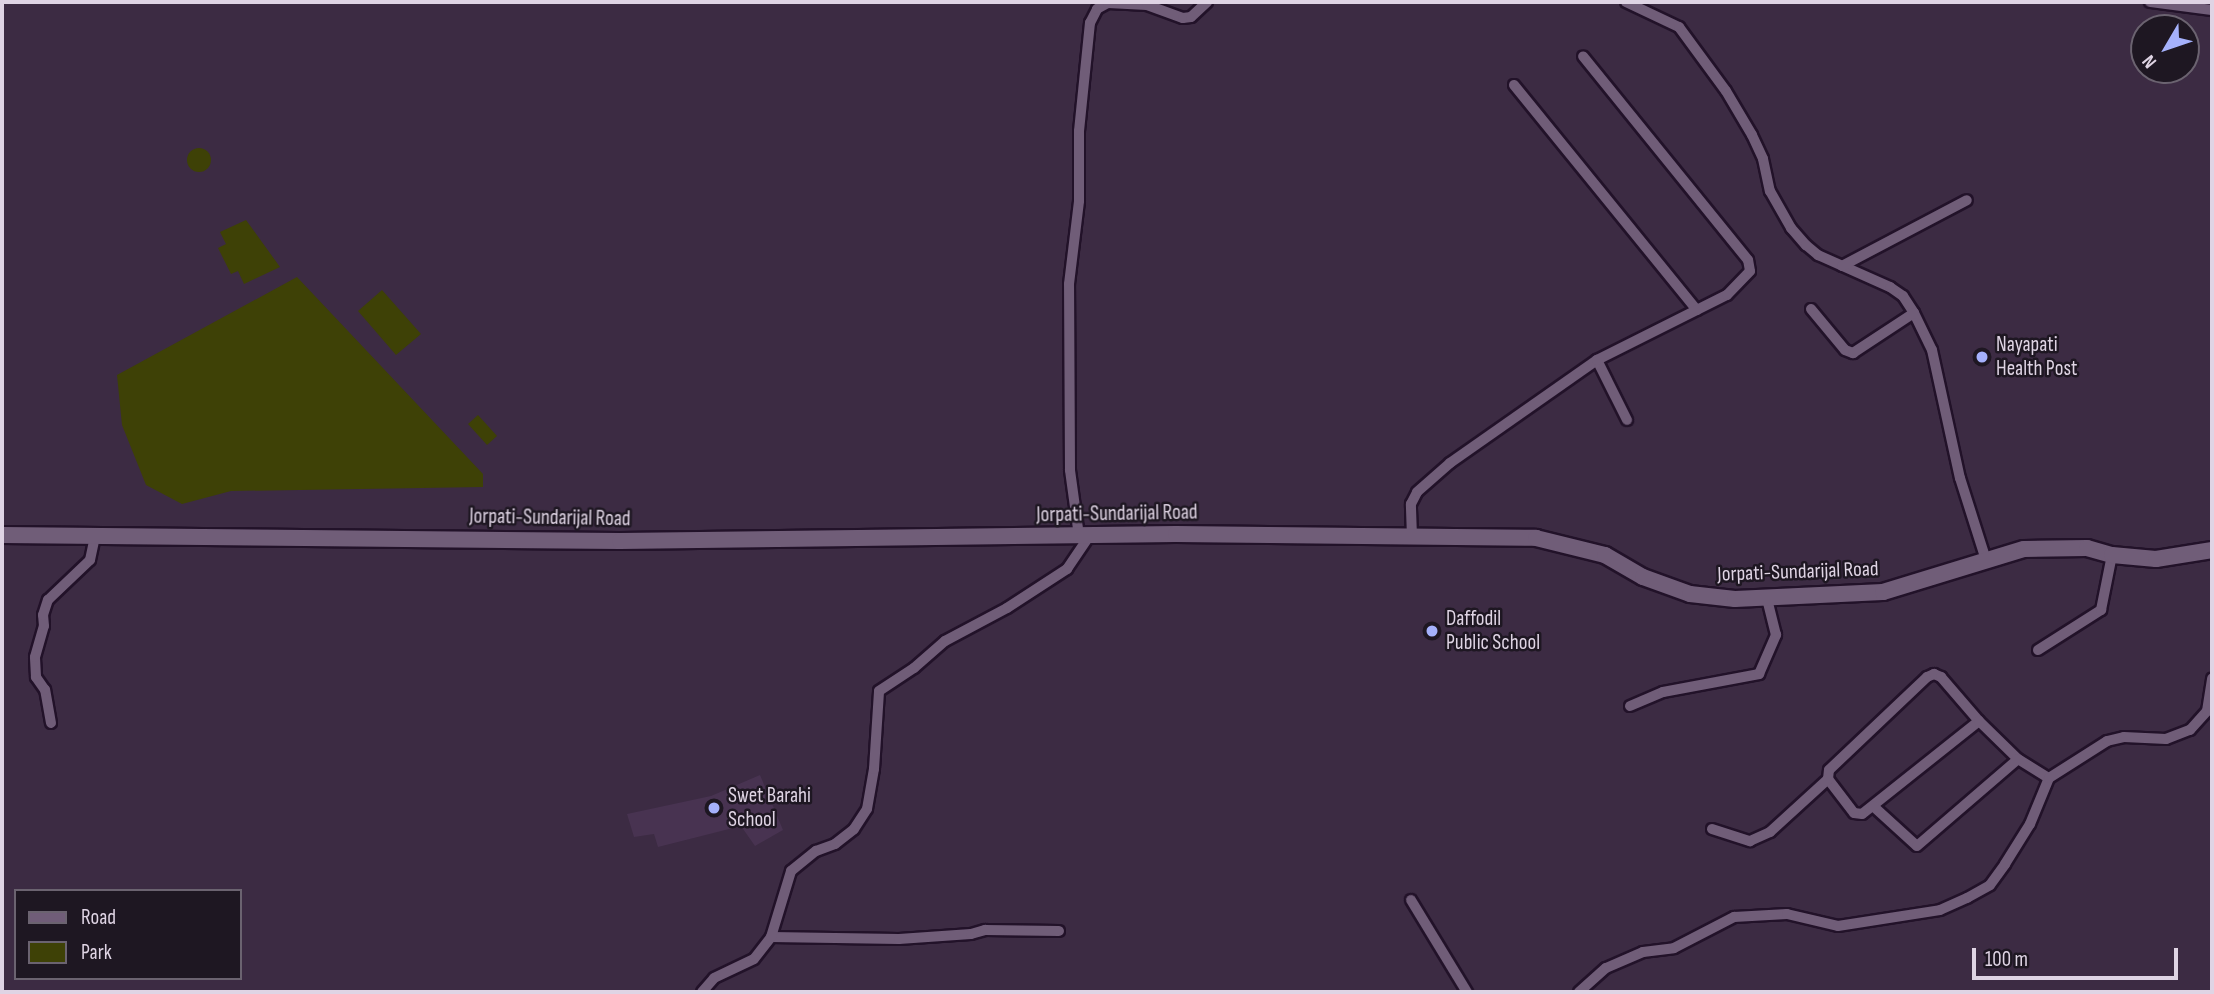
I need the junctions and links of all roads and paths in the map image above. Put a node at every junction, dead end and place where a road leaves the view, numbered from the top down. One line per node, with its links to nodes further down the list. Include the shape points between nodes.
1 (1207, 2): 4 (street, via 1191,17 1182,18 1133,2)
2 (1626, 2): 9 (street, via 1679,27 1752,135 1770,191 1791,228 1818,255)
3 (2150, 2): 5 (street)
4 (1097, 6): 16 (street, via 1085,62 1079,201 1069,284 1070,470)
5 (2212, 10)
6 (1583, 56): 11 (street, via 1750,265 1737,288)
7 (1514, 85): 11 (street)
8 (1967, 200): 9 (street)
9 (1842, 266): 12 (street, via 1890,287)
10 (1811, 309): 12 (street, via 1845,350 1853,353)
11 (1698, 310): 13 (street)
12 (1914, 313): 21 (street, via 1932,350 1960,478)
13 (1597, 360): 14 (street); 18 (street, via 1460,456 1417,492 1411,504)
14 (1627, 420)
15 (2, 535): 17 (main road, Jorpati-Sundarijal Road)
16 (1084, 535): 17 (main road, Jorpati-Sundarijal Road, via 620,541); 18 (main road, Jorpati-Sundarijal Road); 35 (street, via 1067,569 945,641 879,691 867,809 854,829 791,872)
17 (95, 536): 27 (street, via 90,560 48,600 43,615 36,677 45,690)
18 (1412, 537): 22 (main road, Jorpati-Sundarijal Road, via 1536,538 1605,555 1643,577 1690,594)
19 (2212, 550): 20 (main road, Jorpati-Sundarijal Road, via 2156,559)
20 (2112, 555): 21 (main road, Jorpati-Sundarijal Road, via 2087,548 2053,547); 23 (street, via 2101,610)
21 (1986, 560): 22 (main road, Jorpati-Sundarijal Road, via 1884,592)
22 (1767, 598): 25 (street, via 1776,635 1759,674 1663,692)
23 (2038, 650)
24 (2212, 678): 29 (street, via 2207,710 2190,730 2166,739 2106,741)
25 (1630, 706)
26 (1979, 721): 28 (street); 30 (street, via 1934,674 1829,770); 31 (street)
27 (51, 723)
28 (2018, 759): 29 (street); 31 (street, via 1917,846)
29 (2049, 778): 38 (street, via 2030,824 2006,864 1990,885 1967,898 1940,910 1838,926 1787,914 1734,917 1674,948 1643,952 1606,968)
30 (1828, 779): 31 (street, via 1854,813 1862,814); 32 (street, via 1770,832 1750,841)
31 (1873, 806)
32 (1712, 829)
33 (1411, 900): 37 (street)
34 (1059, 931): 35 (street, via 985,930 899,939)
35 (771, 937): 36 (street, via 754,959 713,978)
36 (702, 992)
37 (1467, 992)
38 (1579, 992)

